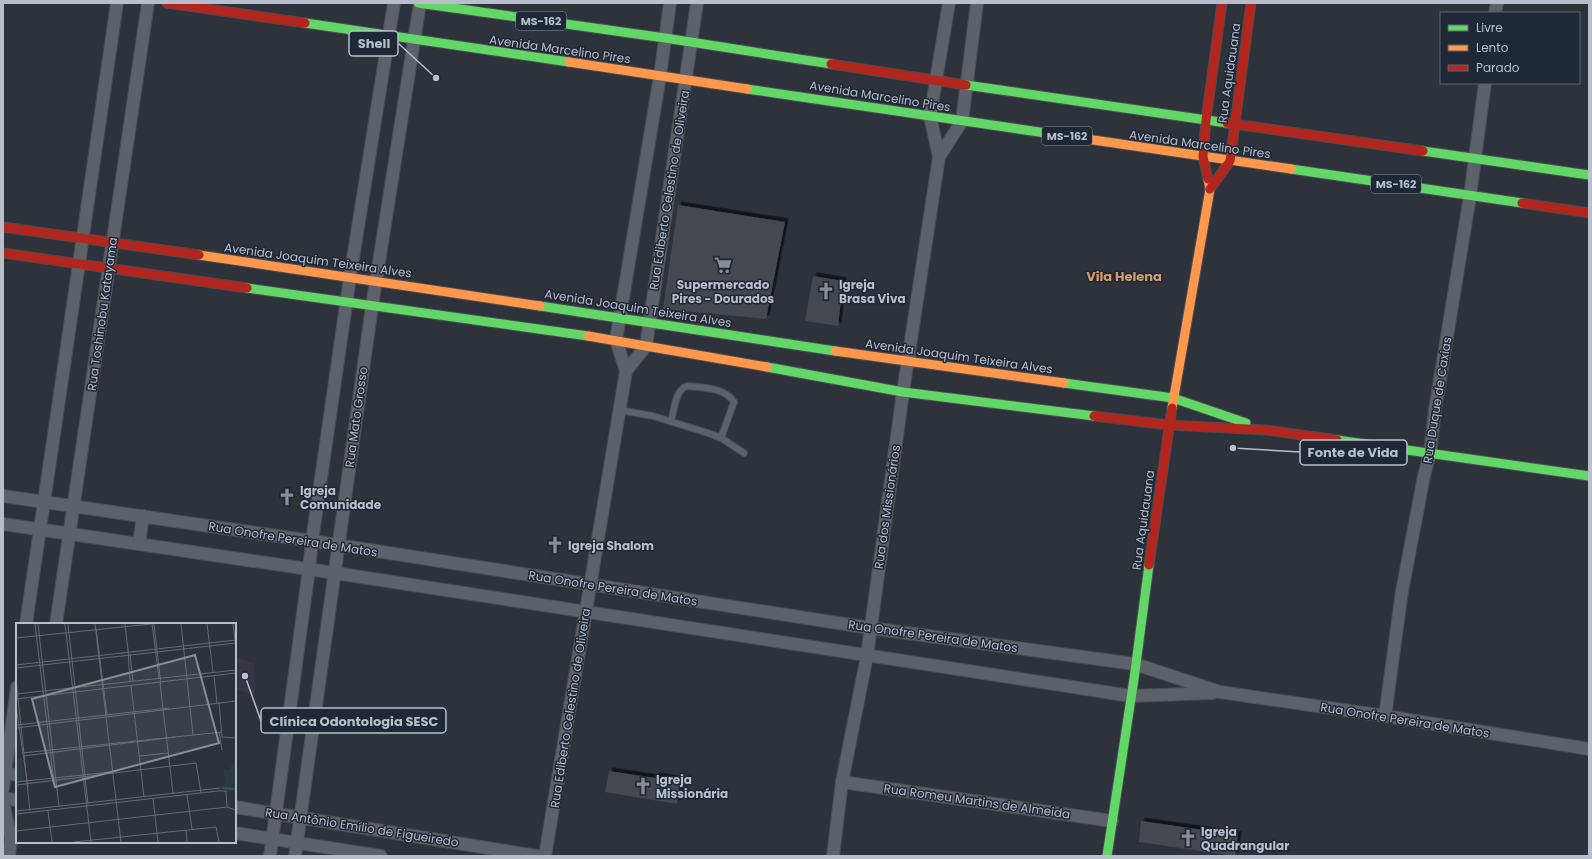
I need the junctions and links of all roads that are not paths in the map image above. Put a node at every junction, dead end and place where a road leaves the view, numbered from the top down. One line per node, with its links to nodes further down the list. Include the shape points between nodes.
1 (117, 3): 34 (street)
2 (148, 3): 35 (street, Rua Toshinobu Katayama)
3 (167, 3): 12 (main road, Avenida Marcelino Pires / MS-162)
4 (394, 3): 12 (street)
5 (419, 3): 13 (main road, Avenida Marcelino Pires / MS-162); 14 (street, Rua Mato Grosso)
6 (670, 3): 13 (street, Rua Ediberto Celestino de Oliveira)
7 (697, 3): 15 (street, Rua Ediberto Celestino de Oliveira)
8 (949, 3): 18 (street, Rua dos Missionários)
9 (977, 3): 20 (street, Rua dos Missionários)
10 (1222, 3): 23 (main road, Rua Aquidauana)
11 (1251, 3): 24 (main road, Rua Aquidauana)
12 (388, 35): 14 (main road, Avenida Marcelino Pires / MS-162); 39 (street)
13 (665, 38): 15 (main road, Avenida Marcelino Pires / MS-162); 16 (street, Rua Ediberto Celestino de Oliveira)
14 (414, 39): 16 (main road, Avenida Marcelino Pires / MS-162); 40 (street, Rua Mato Grosso)
15 (691, 43): 17 (street, Rua Ediberto Celestino de Oliveira); 18 (main road, Avenida Marcelino Pires / MS-162)
16 (660, 76): 17 (main road, Avenida Marcelino Pires / MS-162); 43 (street, Rua Ediberto Celestino de Oliveira)
17 (686, 79): 21 (main road, Avenida Marcelino Pires / MS-162); 44 (street, Rua Ediberto Celestino de Oliveira)
18 (937, 81): 20 (main road, Avenida Marcelino Pires / MS-162); 21 (street, Rua dos Missionários)
19 (1485, 84): 27 (street, Rua Duque de Caxias)
20 (965, 85): 22 (street, Rua dos Missionários); 23 (main road, Avenida Marcelino Pires / MS-162)
21 (930, 116): 22 (main road, Avenida Marcelino Pires / MS-162); 25 (street, Rua dos Missionários)
22 (962, 120): 25 (street, Rua dos Missionários); 26 (main road, Avenida Marcelino Pires / MS-162)
23 (1206, 120): 24 (main road, Avenida Marcelino Pires / MS-162); 26 (main road, Rua Aquidauana)
24 (1234, 124): 27 (main road, Avenida Marcelino Pires / MS-162); 28 (main road, Rua Aquidauana)
25 (939, 157): 47 (street, Rua dos Missionários)
26 (1203, 157): 28 (main road, Avenida Marcelino Pires / MS-162); 30 (main road, Rua Aquidauana)
27 (1474, 159): 29 (main road, Avenida Marcelino Pires / MS-162); 31 (street, Rua Duque de Caxias)
28 (1230, 161): 30 (main road, Rua Aquidauana); 31 (main road, Avenida Marcelino Pires / MS-162)
29 (1589, 175)
30 (1210, 189): 50 (main road, Rua Aquidauana)
31 (1470, 196): 32 (main road, Avenida Marcelino Pires / MS-162); 57 (street, Rua Duque de Caxias)
32 (1589, 213)
33 (3, 227): 34 (main road, Avenida Joaquim Teixeira Alves)
34 (84, 238): 35 (main road, Avenida Joaquim Teixeira Alves); 37 (street)
35 (112, 242): 38 (street, Rua Toshinobu Katayama); 39 (main road, Avenida Joaquim Teixeira Alves)
36 (3, 253): 37 (main road, Avenida Joaquim Teixeira Alves)
37 (80, 264): 38 (main road, Avenida Joaquim Teixeira Alves); 60 (street)
38 (109, 268): 41 (main road, Avenida Joaquim Teixeira Alves); 61 (street, Rua Toshinobu Katayama)
39 (350, 277): 40 (main road, Avenida Joaquim Teixeira Alves); 41 (street)
40 (376, 281): 42 (street, Rua Mato Grosso); 43 (main road, Avenida Joaquim Teixeira Alves)
41 (346, 302): 42 (main road, Avenida Joaquim Teixeira Alves); 66 (street)
42 (372, 306): 45 (main road, Avenida Joaquim Teixeira Alves); 68 (street, Rua Mato Grosso)
43 (620, 318): 44 (main road, Avenida Joaquim Teixeira Alves); 45 (street, Rua Ediberto Celestino de Oliveira)
44 (650, 322): 46 (street, Rua Ediberto Celestino de Oliveira); 47 (main road, Avenida Joaquim Teixeira Alves)
45 (616, 340): 46 (main road, Avenida Joaquim Teixeira Alves); 48 (street, Rua Ediberto Celestino de Oliveira)
46 (646, 346): 48 (street, Rua Ediberto Celestino de Oliveira); 49 (main road, Avenida Joaquim Teixeira Alves)
47 (908, 362): 49 (street, Rua dos Missionários); 50 (main road, Avenida Joaquim Teixeira Alves)
48 (626, 371): 51 (street, Rua Ediberto Celestino de Oliveira)
49 (903, 392): 53 (main road, Avenida Joaquim Teixeira Alves); 75 (street, Rua dos Missionários)
50 (1173, 398): 53 (main road, Rua Aquidauana); 54 (main road, Avenida Joaquim Teixeira Alves)
51 (619, 410): 52 (lane); 71 (street, Rua Ediberto Celestino de Oliveira)
52 (671, 422): 55 (lane); 55 (lane, via 682,387 722,391 730,395 734,402)
53 (1169, 425): 54 (main road, Avenida Joaquim Teixeira Alves); 77 (main road, Rua Aquidauana)
54 (1266, 430): 57 (main road, Avenida Joaquim Teixeira Alves)
55 (720, 438): 56 (lane)
56 (744, 453)
57 (1430, 453): 58 (main road, Avenida Joaquim Teixeira Alves); 81 (street, Rua Duque de Caxias, via 1402,591)
58 (1589, 476)
59 (3, 496): 60 (street, Rua Onofre Pereira de Matos)
60 (43, 502): 61 (street, Rua Onofre Pereira de Matos); 64 (street)
61 (73, 506): 62 (street, Rua Onofre Pereira de Matos); 65 (street, Rua Toshinobu Katayama)
62 (143, 516): 66 (street, Rua Onofre Pereira de Matos); 67 (street)
63 (3, 524): 64 (street, Rua Onofre Pereira de Matos)
64 (40, 529): 65 (street, Rua Onofre Pereira de Matos); 73 (street)
65 (69, 534): 67 (street, Rua Onofre Pereira de Matos); 74 (street, Rua Toshinobu Katayama)
66 (312, 542): 68 (street, Rua Onofre Pereira de Matos); 69 (street)
67 (139, 544): 69 (street, Rua Onofre Pereira de Matos)
68 (338, 546): 70 (street, Rua Mato Grosso); 71 (street, Rua Onofre Pereira de Matos)
69 (309, 569): 70 (street, Rua Onofre Pereira de Matos); 91 (street)
70 (335, 573): 72 (street, Rua Onofre Pereira de Matos); 92 (street, Rua Mato Grosso)
71 (590, 585): 72 (street, Rua Ediberto Celestino de Oliveira); 75 (street, Rua Onofre Pereira de Matos)
72 (586, 612): 76 (street, Rua Onofre Pereira de Matos); 104 (street, Rua Ediberto Celestino de Oliveira)
73 (26, 623)
74 (56, 623)
75 (870, 628): 76 (street, Rua dos Missionários); 77 (street, Rua Onofre Pereira de Matos)
76 (866, 656): 80 (street, Rua Onofre Pereira de Matos); 85 (street, Rua dos Missionários)
77 (1135, 664): 78 (street, Rua Onofre Pereira de Matos); 80 (main road, Rua Aquidauana)
78 (1220, 692): 80 (street, Rua Onofre Pereira de Matos); 81 (street, Rua Onofre Pereira de Matos)
79 (16, 695): 83 (street)
80 (1131, 696): 93 (main road, Rua Aquidauana)
81 (1385, 716): 82 (street, Rua Onofre Pereira de Matos)
82 (1589, 749)
83 (4, 773): 84 (street); 86 (street)
84 (16, 775)
85 (842, 782): 93 (street, Rua Romeu Martins de Almeida); 105 (street, Rua dos Missionários)
86 (3, 789)
87 (3, 798): 88 (street)
88 (16, 800)
89 (3, 802): 97 (street)
90 (236, 807): 91 (street, Rua Antônio Emílio de Figueiredo)
91 (276, 813): 92 (street, Rua Antônio Emílio de Figueiredo); 96 (street)
92 (300, 817): 98 (street, Rua Mato Grosso); 103 (street, Rua Antônio Emílio de Figueiredo)
93 (1112, 821): 106 (main road, Rua Aquidauana)
94 (16, 829): 97 (street)
95 (236, 833): 96 (street)
96 (272, 838): 98 (street); 100 (street)
97 (11, 839): 99 (street)
98 (297, 842): 101 (street, Rua Mato Grosso); 102 (street)
99 (9, 856)
100 (270, 856)
101 (295, 856)
102 (381, 856)
103 (537, 856)
104 (545, 856)
105 (833, 856)
106 (1107, 856)

